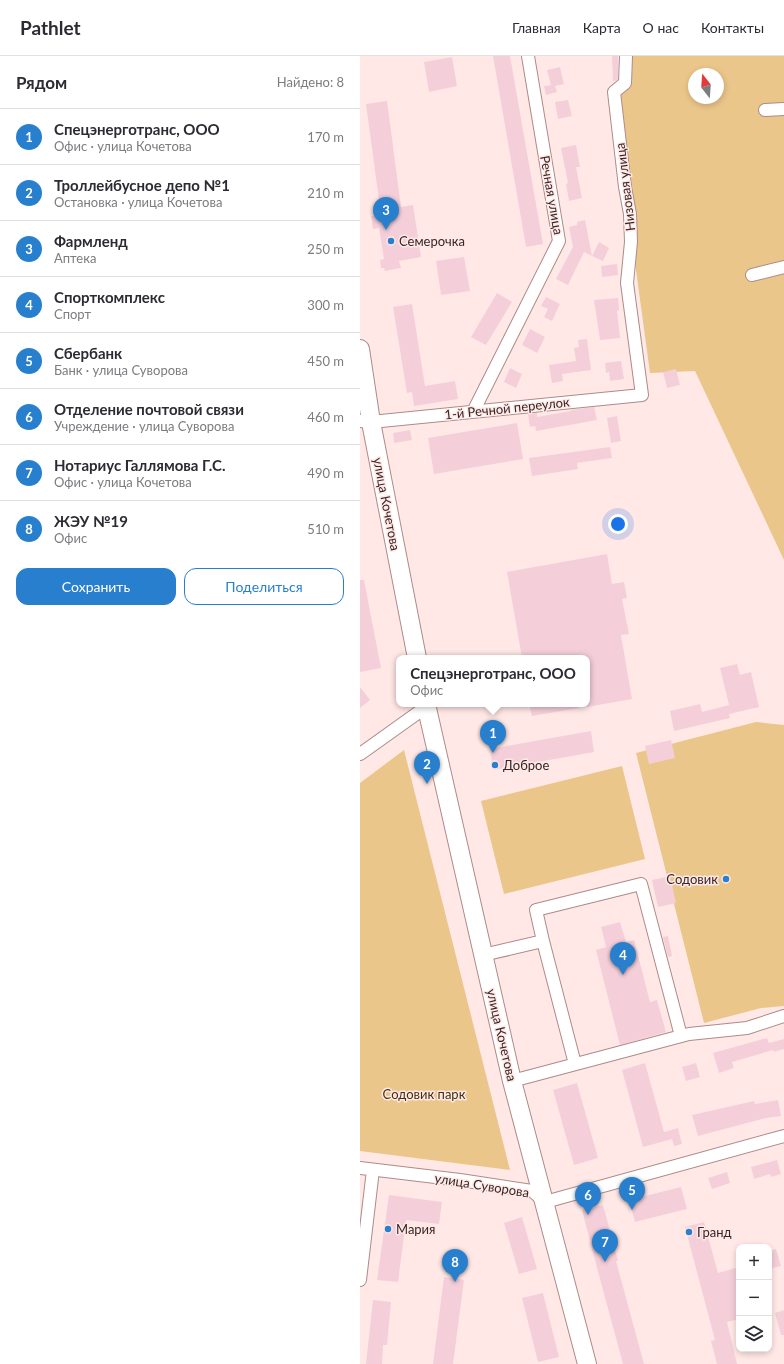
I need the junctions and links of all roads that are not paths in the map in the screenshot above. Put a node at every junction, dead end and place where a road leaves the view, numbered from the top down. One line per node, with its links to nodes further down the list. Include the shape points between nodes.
1 (528, 56): 9 (street, Речная улица, via 559,241)
2 (626, 56): 8 (street, Низовая улица, via 625,83 614,92 630,214 631,242 627,283)
3 (784, 109): 4 (street)
4 (765, 110)
5 (784, 267): 6 (street)
6 (752, 275)
7 (360, 349): 10 (main road, улица Кочетова)
8 (642, 395): 9 (street, 1-й Речной переулок)
9 (474, 410): 10 (street, 1-й Речной переулок)
10 (366, 421): 11 (main road, улица Кочетова)
11 (416, 655)
12 (425, 707): 14 (street)
13 (426, 707): 16 (main road, улица Кочетова)
14 (360, 754)
15 (543, 941): 16 (street); 18 (street, via 536,910 641,884); 19 (street)
16 (483, 955): 20 (main road, улица Кочетова)
17 (784, 1016): 18 (street, via 748,1028)
18 (681, 1036): 19 (street)
19 (575, 1064): 20 (street)
20 (512, 1081): 24 (main road, улица Кочетова)
21 (784, 1136): 24 (street, улица Суворова)
22 (360, 1168): 23 (street, улица Суворова)
23 (373, 1170): 24 (street, улица Суворова); 25 (street)
24 (538, 1190): 26 (main road, улица Кочетова)
25 (360, 1280)
26 (587, 1364)

